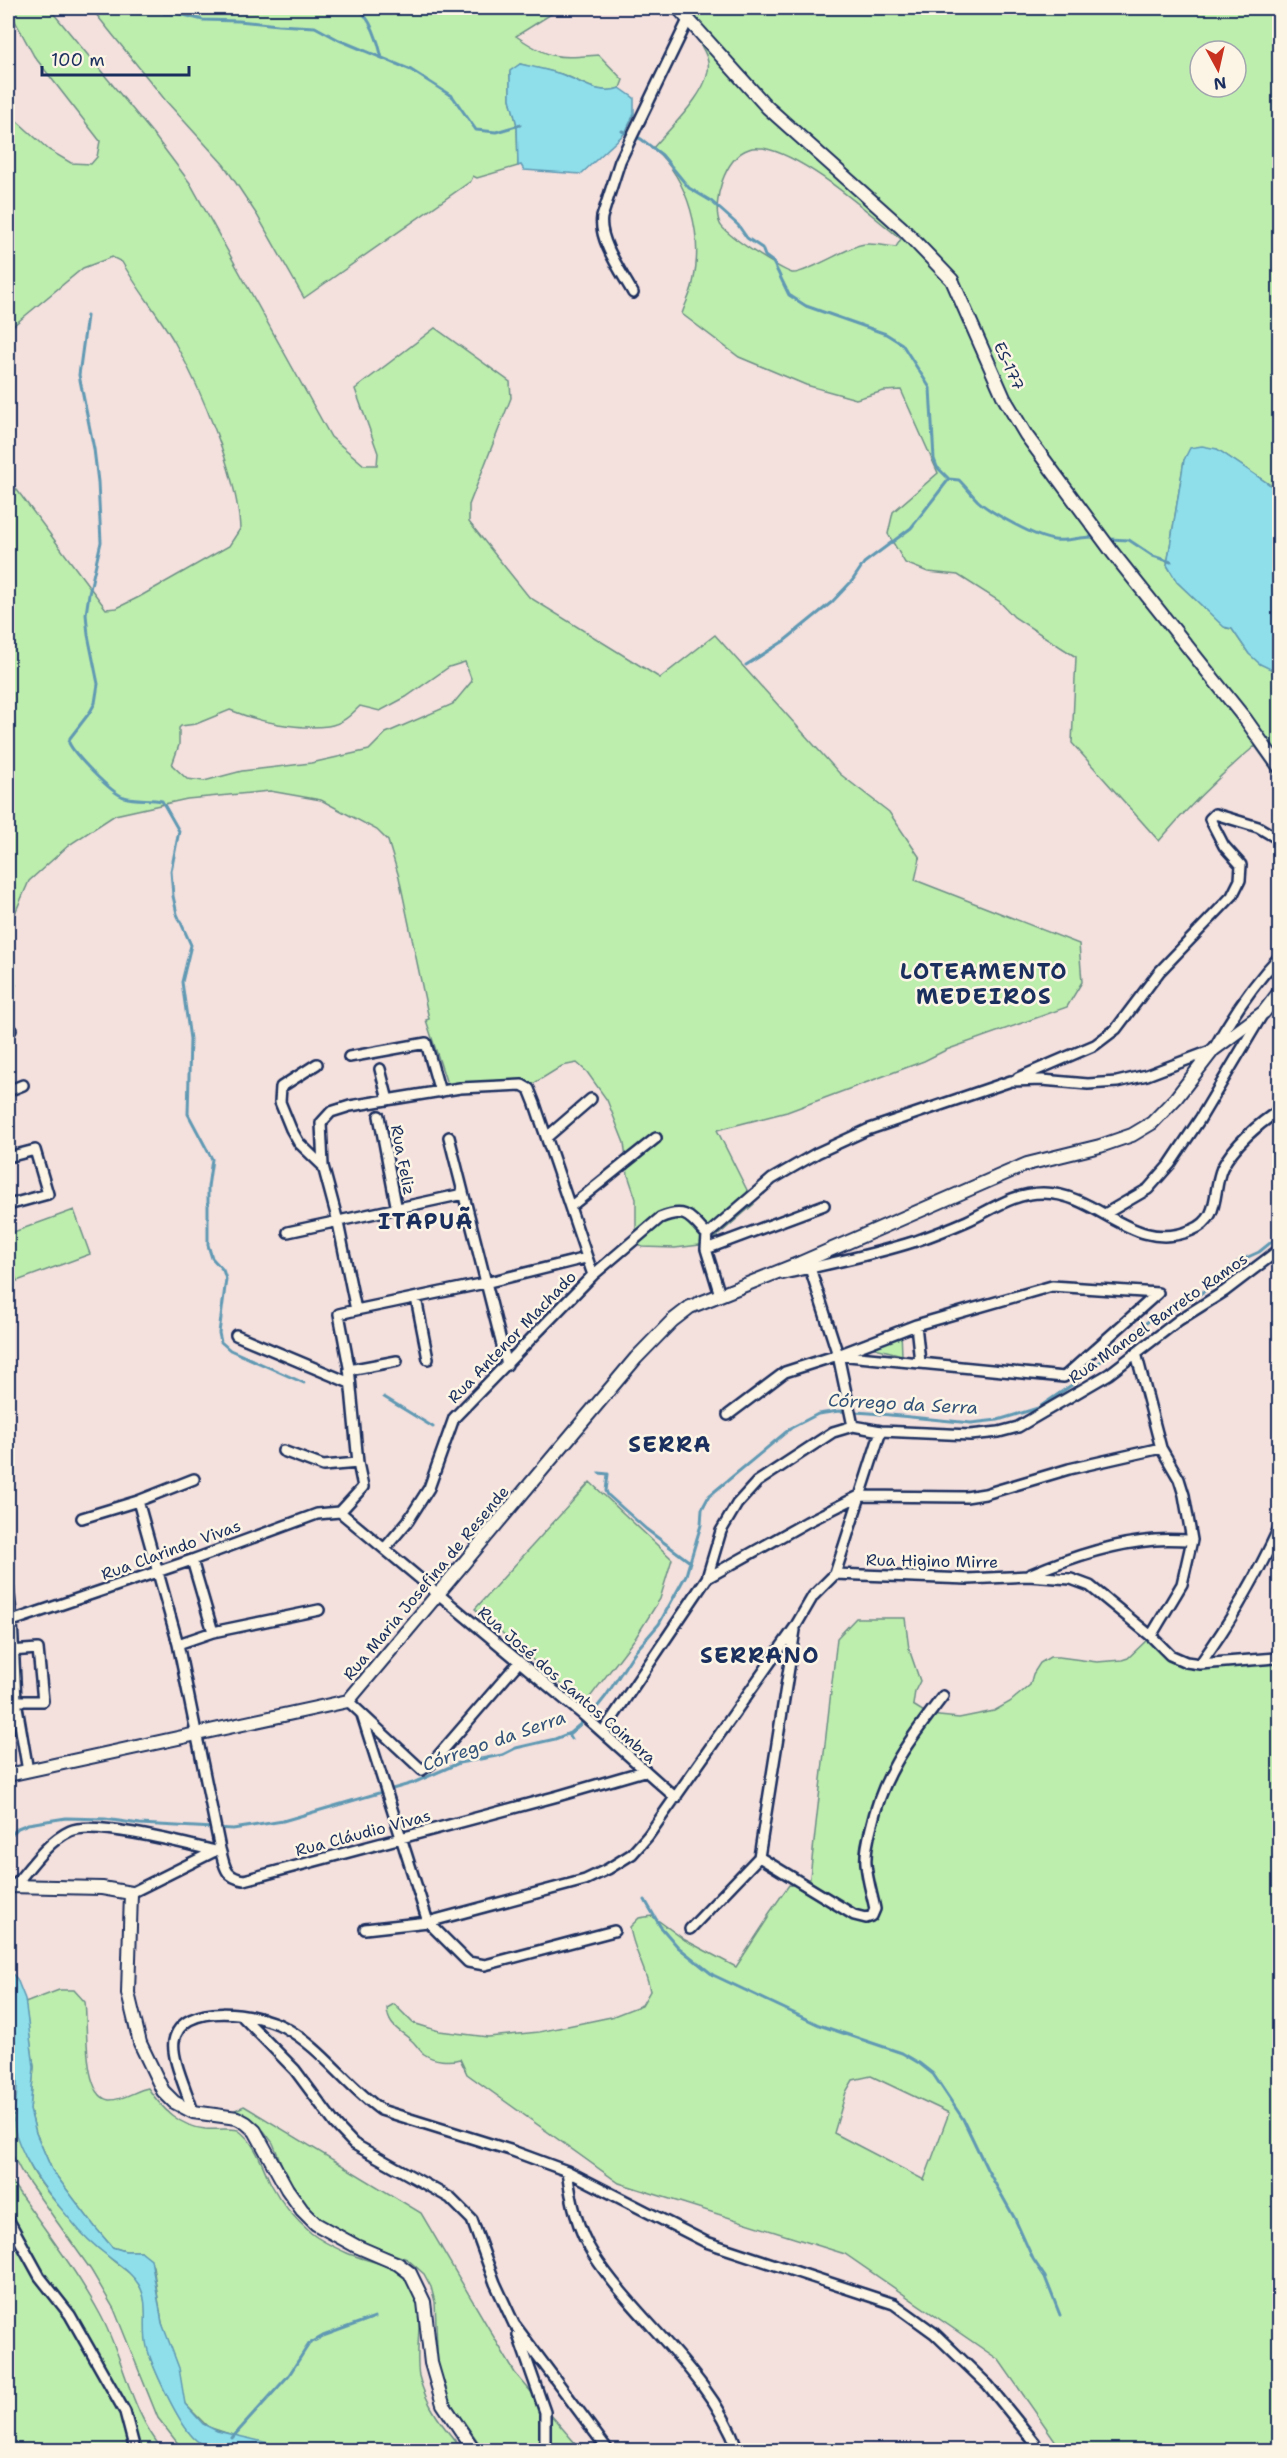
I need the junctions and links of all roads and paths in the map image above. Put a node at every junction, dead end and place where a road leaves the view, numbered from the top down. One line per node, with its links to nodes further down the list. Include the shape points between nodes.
1 (678, 8): 2 (main road, ES-177 / ES-177)
2 (688, 20): 3 (street, via 620,161 602,217 606,242); 4 (main road, ES-177 / ES-177, via 767,107 902,228 952,280 1004,398 1026,435)
3 (633, 293)
4 (1280, 768)
5 (1280, 840): 13 (street, via 1258,827 1215,814 1209,819 1240,865 1240,880 1232,896 1159,972 1116,1029 1095,1045)
6 (1280, 956): 9 (street, via 1256,980)
7 (1280, 991): 8 (main road)
8 (1264, 1012): 9 (main road); 31 (street, via 1170,1164 1148,1189)
9 (1213, 1050): 13 (street, via 1117,1082); 38 (main road, via 1176,1098 1152,1123 1132,1136 1027,1164)
10 (349, 1057): 16 (street, via 426,1043)
11 (317, 1064): 25 (street, via 281,1087 280,1102 299,1143)
12 (380, 1069): 18 (street)
13 (1011, 1082): 34 (street, via 867,1130 817,1153 772,1179)
14 (23, 1085): 15 (street)
15 (8, 1091)
16 (440, 1092): 18 (street); 22 (street, via 522,1085 529,1089)
17 (591, 1099): 22 (street)
18 (388, 1100): 25 (street, via 350,1106 324,1117)
19 (1280, 1110): 31 (street, Rua Maria Josefina de Resende, via 1240,1144 1223,1166 1212,1214 1203,1224 1166,1237 1117,1223)
20 (379, 1116): 30 (street, Rua Feliz)
21 (449, 1137): 26 (street)
22 (547, 1137): 29 (street)
23 (656, 1138): 29 (street)
24 (8, 1157): 27 (street, via 34,1150 48,1194)
25 (323, 1166): 32 (street)
26 (463, 1194): 30 (street); 40 (street)
27 (8, 1205)
28 (824, 1205): 35 (street)
29 (570, 1207): 37 (street)
30 (397, 1210): 32 (street)
31 (1105, 1214): 38 (street, Rua Maria Josefina de Resende, via 1074,1199 1046,1193 1023,1194 916,1241)
32 (338, 1222): 33 (street); 43 (street)
33 (288, 1232)
34 (707, 1235): 35 (street); 39 (street, Rua Antenor Machado, via 690,1216 671,1213)
35 (706, 1249): 41 (street)
36 (1280, 1249): 46 (street, Rua Manoel Barreto Ramos)
37 (586, 1258): 39 (street); 40 (street)
38 (805, 1266): 41 (main road, Rua Maria Josefina de Resende); 47 (street)
39 (593, 1275): 51 (street, Rua Antenor Machado)
40 (485, 1283): 42 (street); 51 (street)
41 (720, 1295): 74 (main road, Rua Maria Josefina de Resende, via 690,1307 656,1337)
42 (416, 1298): 43 (street); 48 (street)
43 (356, 1310): 52 (street, via 339,1314)
44 (916, 1325): 47 (street); 50 (street); 50 (street, via 1052,1286 1158,1293 1064,1377)
45 (236, 1335): 53 (street)
46 (1136, 1353): 56 (street, Rua Manoel Barreto Ramos, via 1109,1374 1018,1427 970,1435); 57 (street)
47 (838, 1355): 50 (street); 54 (street, via 785,1372); 55 (street)
48 (428, 1359)
49 (397, 1361): 52 (street)
50 (920, 1362)
51 (507, 1365): 67 (street, Rua Antenor Machado, via 454,1418 429,1488)
52 (349, 1370): 53 (street)
53 (350, 1383): 59 (street)
54 (728, 1415)
55 (853, 1426): 56 (street, Rua Manoel Barreto Ramos); 72 (street, via 833,1432 757,1482 737,1504 721,1531)
56 (881, 1431): 61 (street)
57 (1161, 1448): 61 (street, via 985,1494); 66 (street, via 1179,1479)
58 (283, 1451): 59 (street, via 323,1466)
59 (358, 1462): 63 (street, via 363,1487)
60 (194, 1479): 62 (street)
61 (859, 1496): 70 (street); 72 (street)
62 (138, 1501): 64 (street); 69 (street, Rua Cláudio Vivas)
63 (340, 1512): 67 (street, Rua José dos Santos Coimbra); 68 (street, Rua Clarindo Vivas, via 317,1514)
64 (82, 1518)
65 (1280, 1526): 84 (street, via 1243,1602)
66 (1192, 1540): 71 (street, Rua Higino Mirre, via 1154,1540 1116,1547 1057,1563); 79 (street, via 1182,1584)
67 (386, 1548): 74 (street, Rua José dos Santos Coimbra)
68 (192, 1560): 69 (street, Rua Clarindo Vivas); 78 (street)
69 (158, 1571): 76 (street, Rua Clarindo Vivas); 80 (street, Rua Cláudio Vivas)
70 (835, 1574): 71 (street, Rua Higino Mirre, via 968,1579); 77 (street, via 813,1596)
71 (1028, 1576): 79 (street, Rua Higino Mirre, via 1071,1579 1090,1586)
72 (707, 1578): 89 (street)
73 (8, 1586): 76 (street)
74 (438, 1594): 83 (street, Rua José dos Santos Coimbra); 87 (main road, Rua Maria Josefina de Resende)
75 (319, 1610): 78 (street)
76 (12, 1621): 81 (street)
77 (795, 1627): 94 (street); 97 (street)
78 (213, 1632): 80 (street)
79 (1151, 1636): 84 (street, Rua Higino Mirre, via 1170,1655)
80 (178, 1644): 90 (street, Rua Cláudio Vivas)
81 (11, 1651): 86 (street, via 15,1685); 86 (street, via 38,1649 43,1701)
82 (1278, 1657): 84 (street, Rua Higino Mirre)
83 (519, 1662): 88 (street, via 422,1770); 89 (street, Rua José dos Santos Coimbra)
84 (1200, 1664)
85 (943, 1696): 97 (street, via 900,1753 875,1812 866,1862 875,1909 872,1916 854,1915)
86 (12, 1700): 92 (street)
87 (348, 1701): 88 (street); 90 (main road, Rua Maria Josefina de Resende)
88 (362, 1715): 95 (street)
89 (603, 1732): 91 (street, Rua José dos Santos Coimbra)
90 (196, 1735): 92 (main road, Rua Maria Josefina de Resende); 96 (street, Rua Cláudio Vivas, via 218,1837)
91 (644, 1770): 94 (street, Rua José dos Santos Coimbra); 95 (street, Rua Cláudio Vivas)
92 (28, 1771): 93 (main road, Rua Maria Josefina de Resende)
93 (8, 1775)
94 (676, 1798): 100 (street, via 632,1854 608,1869 585,1880)
95 (401, 1839): 96 (street, Rua Cláudio Vivas, via 244,1880 228,1873); 100 (street)
96 (217, 1850): 98 (street, via 82,1828 50,1846); 99 (street)
97 (759, 1857): 102 (street)
98 (11, 1885): 99 (main road, via 102,1888)
99 (131, 1893): 105 (main road, via 127,1971 133,2021 163,2091)
100 (428, 1922): 101 (street); 103 (street, via 450,1946 475,1964)
101 (365, 1929)
102 (690, 1929)
103 (614, 1931)
104 (242, 2015): 105 (street, via 208,2014 195,2018 177,2033 174,2053); 106 (street, via 283,2027 322,2055 381,2110); 108 (street, via 295,2070 354,2144 450,2198 472,2220)
105 (193, 2112): 111 (main road, via 237,2118 246,2123 255,2131 302,2210 331,2234 410,2273 424,2302 431,2363 442,2404)
106 (567, 2171): 109 (street, via 706,2242 894,2304 934,2333 988,2385); 114 (street, via 576,2216 593,2253 700,2384)
107 (8, 2220): 110 (street, via 40,2277 70,2315 125,2412)
108 (514, 2324): 112 (street, via 545,2412); 113 (street)
109 (1035, 2444)
110 (135, 2451)
111 (474, 2451)
112 (545, 2451)
113 (608, 2451)
114 (738, 2451)

